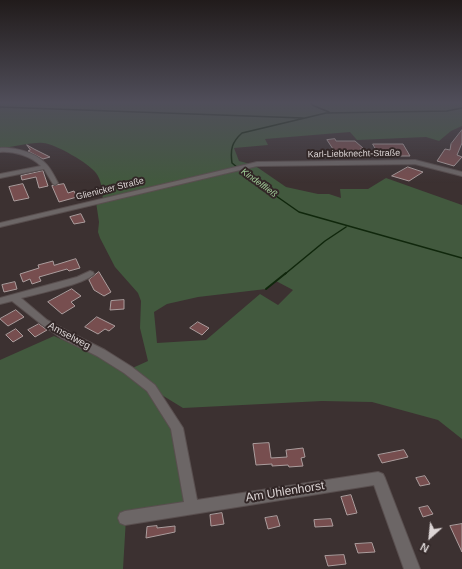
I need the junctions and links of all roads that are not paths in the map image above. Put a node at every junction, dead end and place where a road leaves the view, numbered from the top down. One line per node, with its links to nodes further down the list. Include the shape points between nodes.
1 (0, 150): 2 (street, via 20,151 42,162)
2 (44, 167): 5 (street); 6 (street)
3 (225, 171): 4 (street, Karl-Liebknecht-Straße, via 257,164 415,162); 7 (street, Glienicker Straße)
4 (462, 174)
5 (0, 176)
6 (55, 183)
7 (0, 225)
8 (90, 274): 9 (street)
9 (14, 297): 10 (street); 11 (street, Amselweg, via 44,322 101,353 151,388 177,428)
10 (0, 301)
11 (192, 507): 12 (street, Am Uhlenhorst); 13 (street, Am Uhlenhorst, via 378,478)
12 (125, 518)
13 (412, 569)

